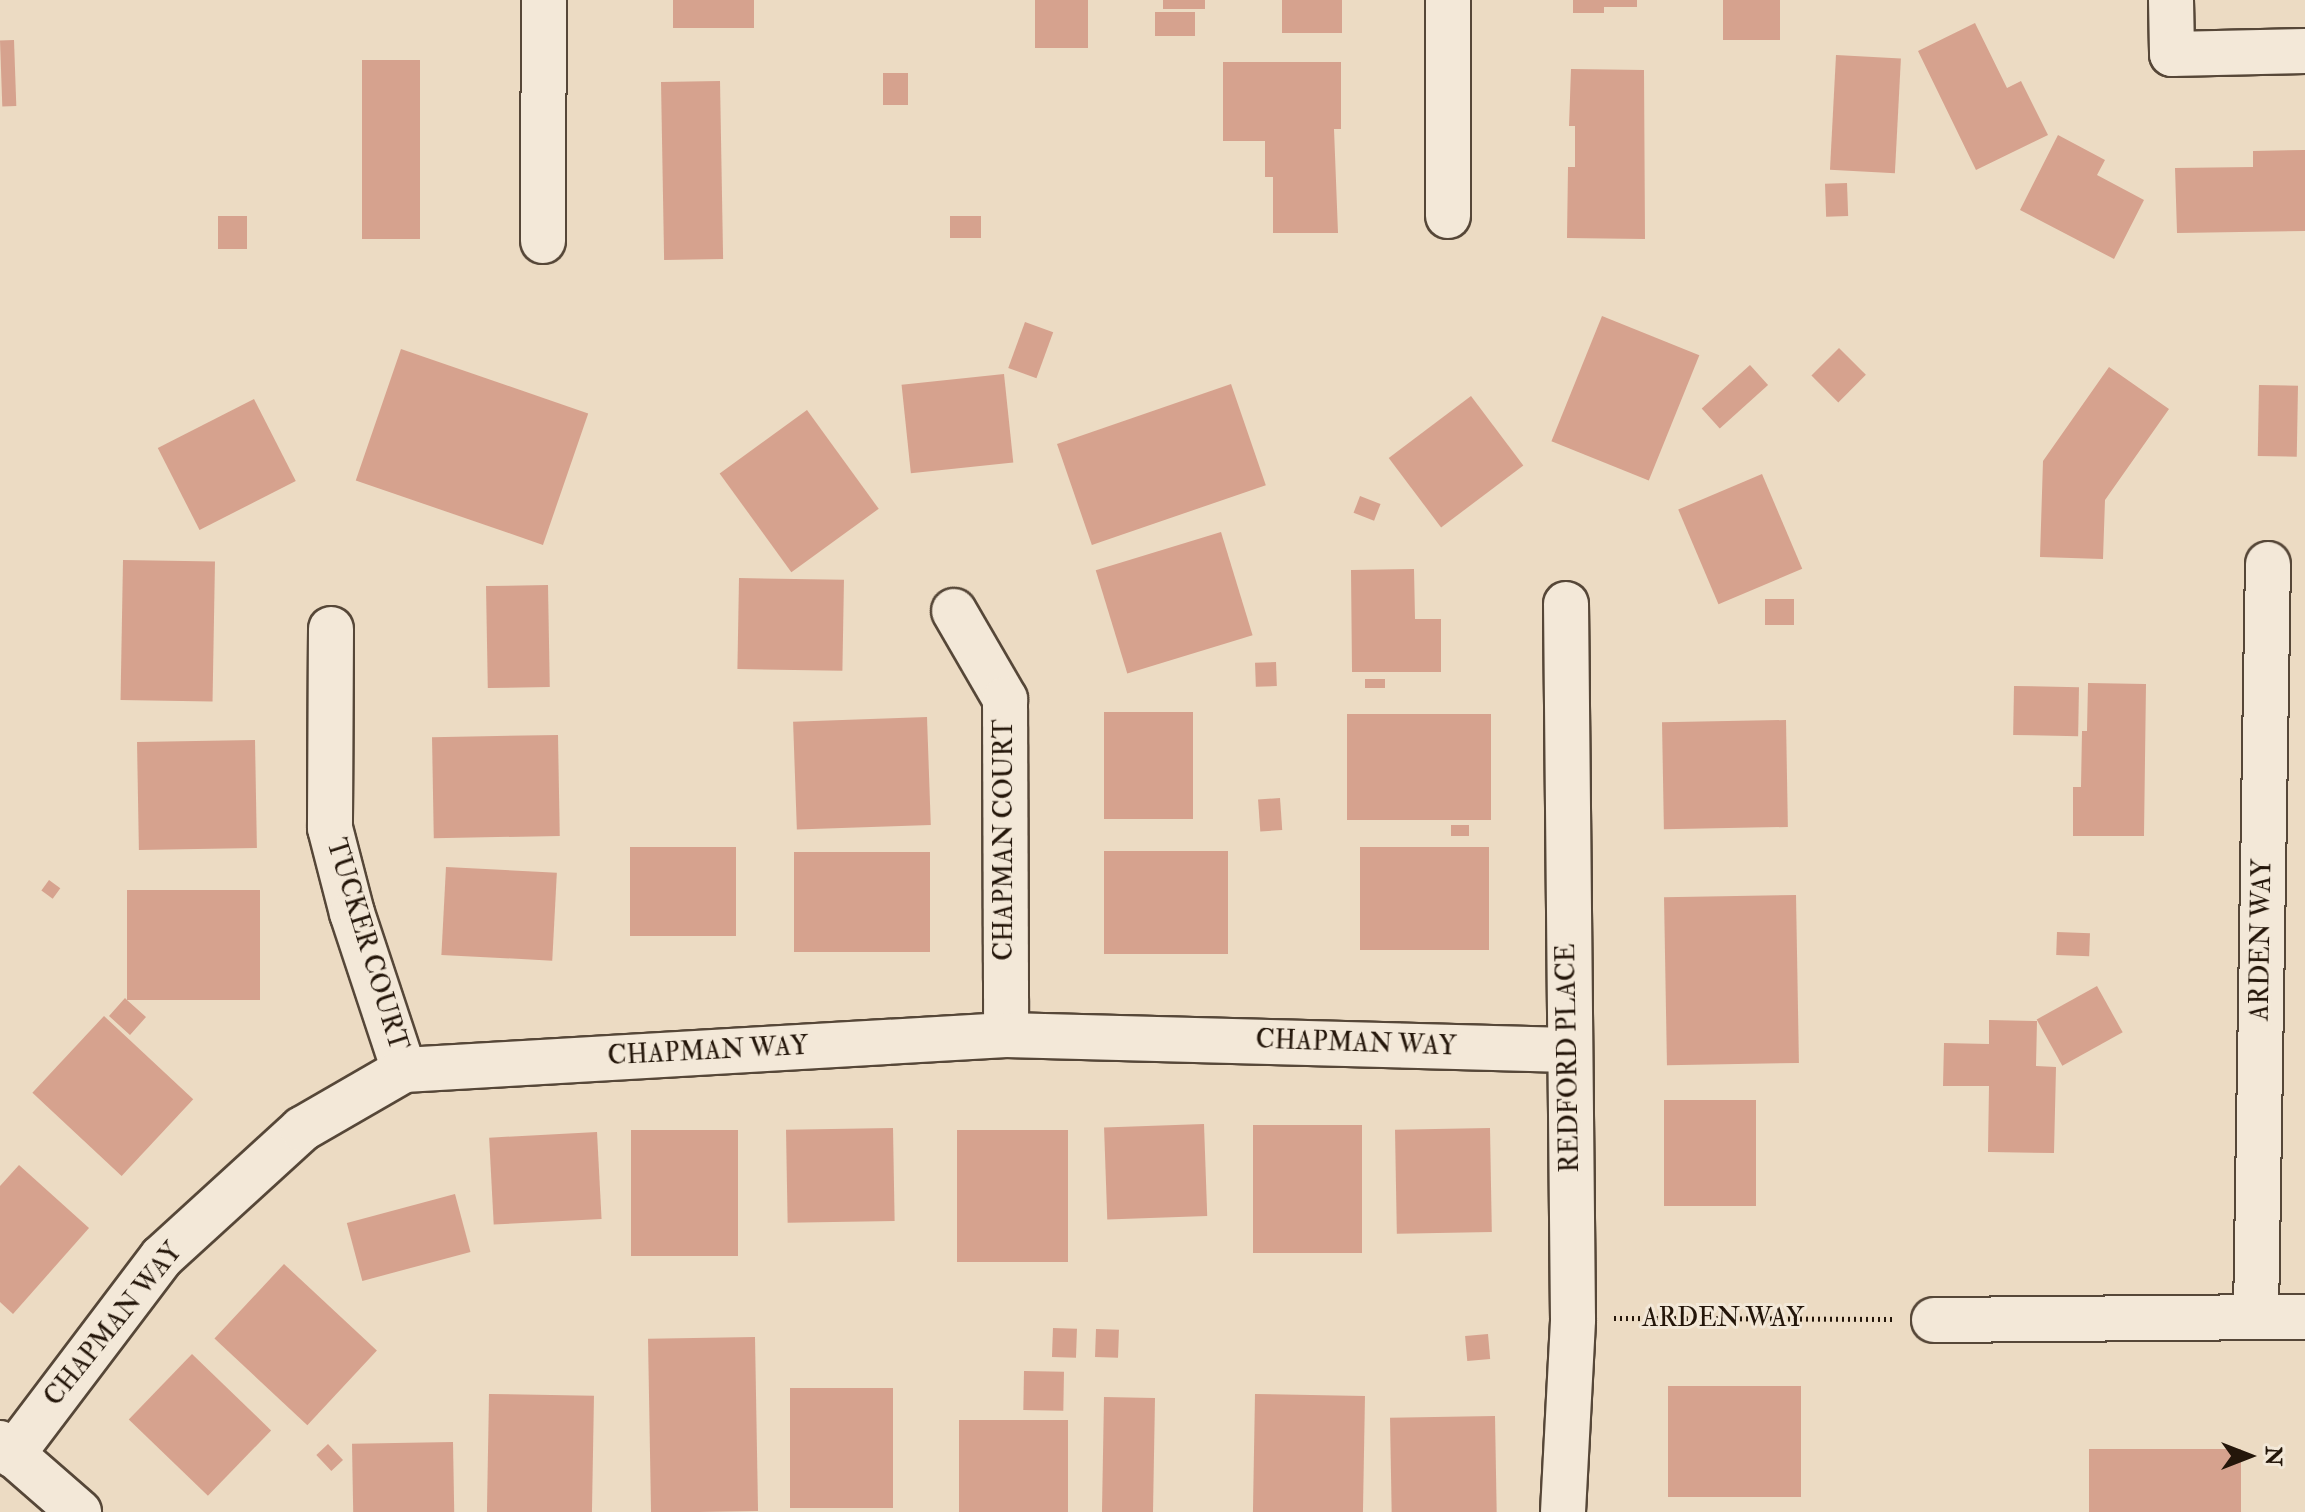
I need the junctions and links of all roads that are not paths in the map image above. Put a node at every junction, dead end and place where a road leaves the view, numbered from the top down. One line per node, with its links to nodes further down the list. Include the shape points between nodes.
1 (544, 0): 6 (street)
2 (1448, 0): 5 (street)
3 (2171, 0): 4 (street, via 2172,54)
4 (2305, 51)
5 (1448, 216)
6 (543, 241)
7 (2268, 564): 14 (street, ARDEN WAY)
8 (1566, 604): 12 (street, REDFORD PLACE)
9 (954, 611): 11 (street, CHAPMAN COURT, via 1005,699)
10 (331, 629): 13 (street, TUCKER COURT, via 330,828)
11 (1006, 1035): 12 (street, CHAPMAN WAY); 13 (street, CHAPMAN WAY)
12 (1568, 1050): 19 (street, REDFORD PLACE, via 1573,1319)
13 (404, 1070): 17 (street, CHAPMAN WAY, via 302,1129 162,1257)
14 (2256, 1316): 15 (street); 16 (street)
15 (2305, 1317)
16 (1934, 1320)
17 (6, 1449): 18 (street)
18 (79, 1512)
19 (1563, 1512)

